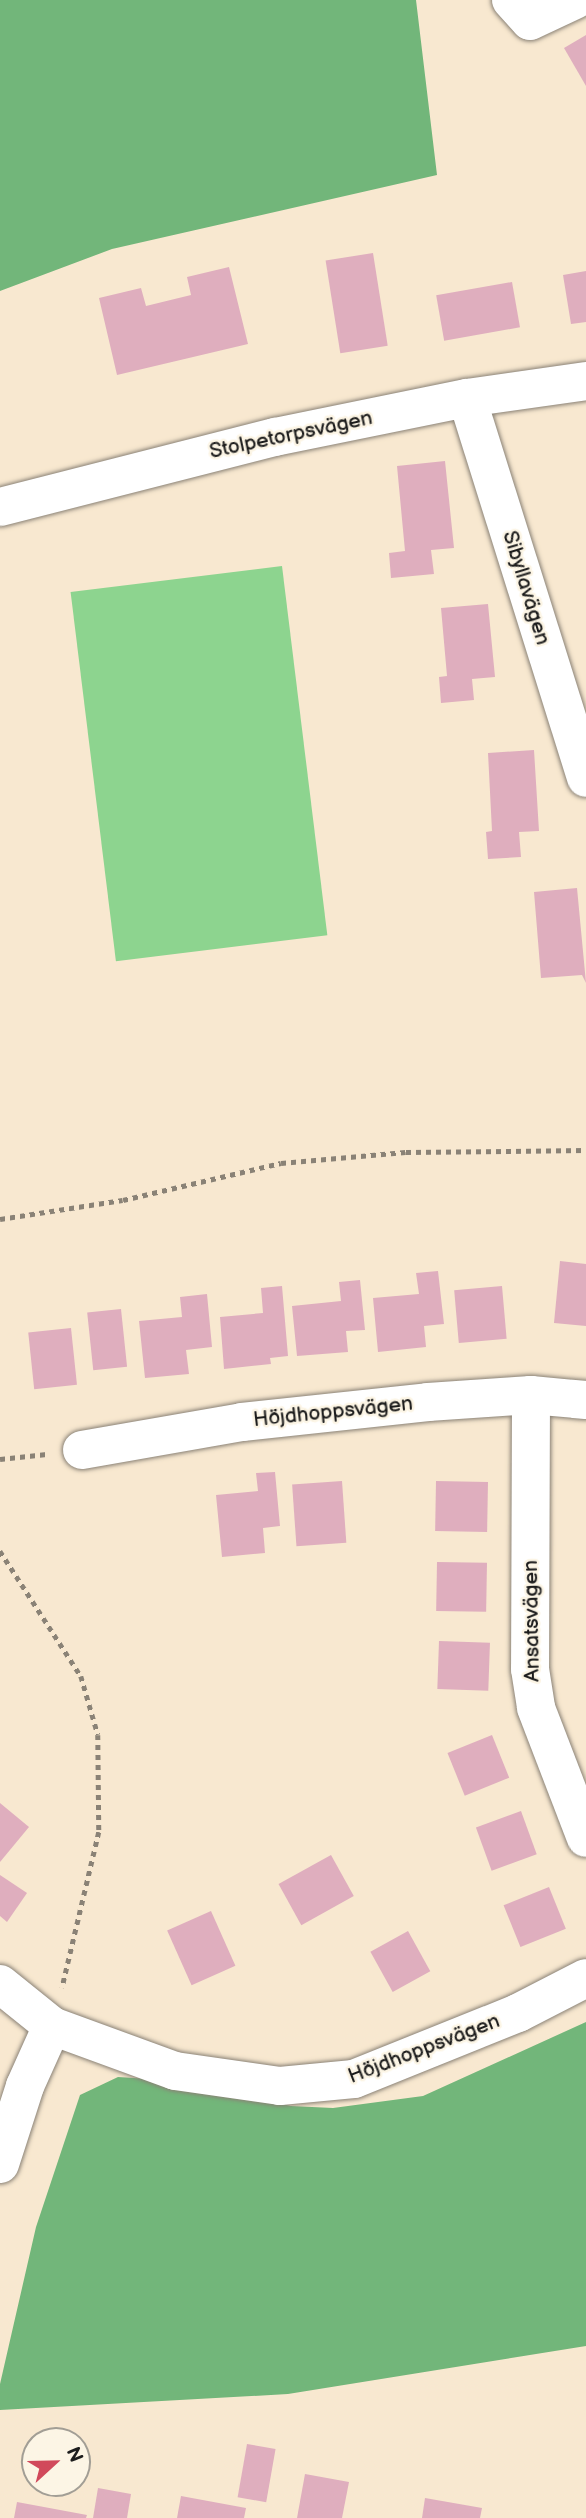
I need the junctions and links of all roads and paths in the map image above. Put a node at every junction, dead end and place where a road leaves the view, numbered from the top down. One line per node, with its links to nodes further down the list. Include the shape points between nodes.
1 (510, 0): 2 (street, via 530,21)
2 (572, 1)
3 (586, 381): 4 (street, Stolpetorpsvägen)
4 (467, 398): 5 (street, Stolpetorpsvägen, via 161,464); 6 (street, Sibyllavägen)
5 (0, 507)
6 (586, 778)
7 (586, 1150): 8 (path, via 406,1152 281,1163 123,1200)
8 (0, 1219)
9 (531, 1395): 10 (street, Höjdhoppsvägen); 11 (street, Höjdhoppsvägen, via 242,1422); 14 (street, Ansatsvägen, via 530,1669 536,1708)
10 (586, 1400)
11 (82, 1450): 12 (path)
12 (0, 1459)
13 (0, 1551): 17 (path, via 81,1676 98,1735 99,1832)
14 (586, 1838)
15 (586, 1978): 17 (street, Höjdhoppsvägen, via 518,2013 354,2080 292,2085 175,2071)
16 (0, 1984): 17 (street, Höjdhoppsvägen)
17 (52, 2026): 18 (street, via 25,2086)
18 (0, 2164)

